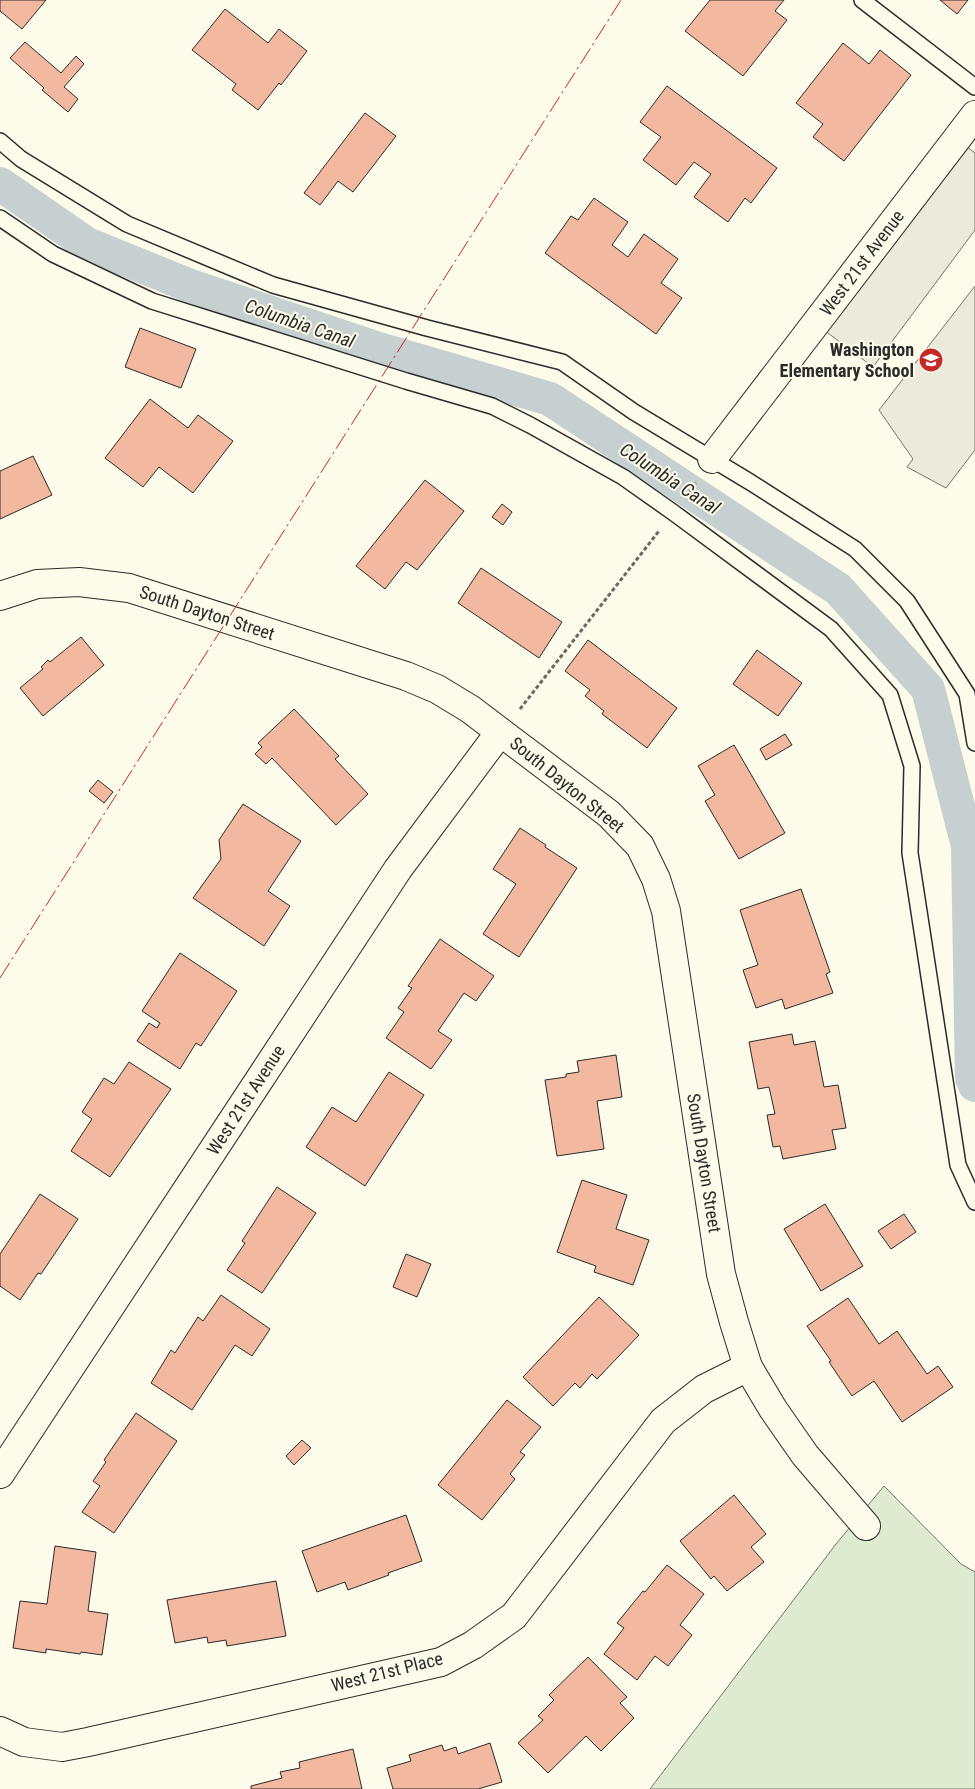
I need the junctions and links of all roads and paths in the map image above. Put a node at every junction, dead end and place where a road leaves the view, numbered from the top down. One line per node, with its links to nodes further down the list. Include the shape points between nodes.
1 (862, 0): 2 (lane)
2 (975, 87)
3 (975, 115): 6 (street, West 21st Avenue)
4 (0, 141): 6 (lane, via 21,158 127,224 273,285 562,362 634,412)
5 (0, 218): 7 (lane, via 53,254 152,301 492,406 622,477)
6 (712, 459): 7 (path); 10 (lane, via 855,549 906,600 967,694)
7 (674, 513): 9 (path); 11 (lane, via 831,629 890,695 912,766 910,853 958,1165)
8 (0, 596): 9 (street, South Dayton Street, via 37,584 79,582 128,588 406,676 437,689)
9 (500, 732): 12 (street, South Dayton Street, via 609,814 640,846 656,878 666,911 721,1274); 13 (street, West 21st Avenue, via 398,869)
10 (975, 743)
11 (975, 1202)
12 (748, 1367): 14 (street, South Dayton Street, via 805,1456); 15 (street, West 21st Place, via 704,1389 663,1421 514,1616 473,1645 441,1662 62,1747 24,1742)
13 (0, 1474)
14 (866, 1526)
15 (0, 1731)

